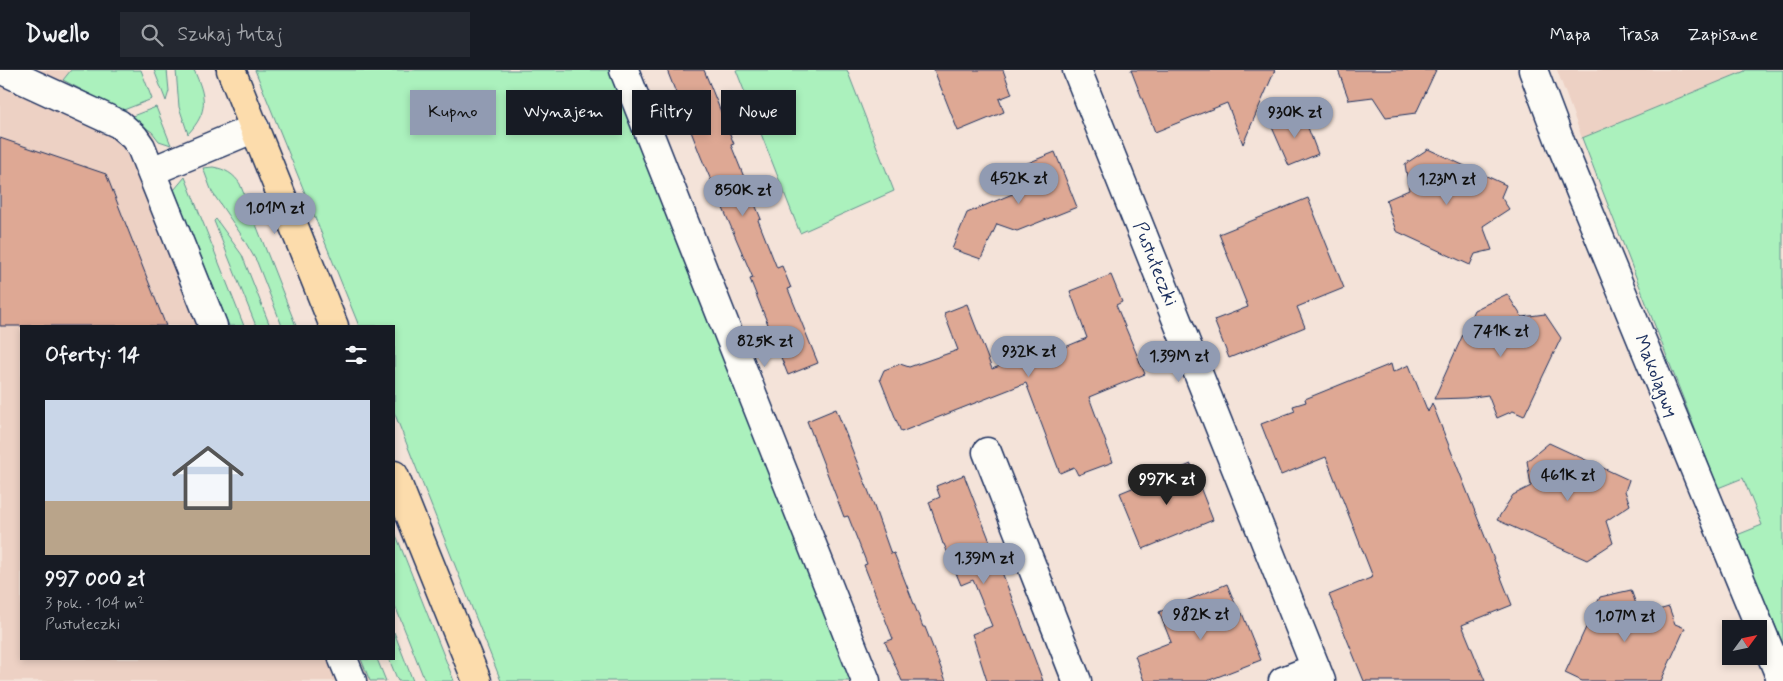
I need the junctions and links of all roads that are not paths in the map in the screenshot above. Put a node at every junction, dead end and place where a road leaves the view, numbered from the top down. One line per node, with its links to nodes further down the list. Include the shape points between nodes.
1 (2, 70): 7 (street, via 119,124 134,137)
2 (232, 70): 6 (main road)
3 (624, 70): 16 (street)
4 (1077, 70): 13 (street, Pustułeczki)
5 (1533, 70): 19 (street, Makolągwy, via 1564,154)
6 (255, 128): 7 (street); 9 (main road)
7 (152, 171): 8 (street)
8 (213, 325)
9 (334, 325)
10 (987, 452): 17 (street)
11 (395, 477): 15 (main road)
12 (343, 660): 14 (street)
13 (1318, 675): 18 (street)
14 (352, 681)
15 (477, 681)
16 (866, 681)
17 (1077, 681)
18 (1283, 681)
19 (1782, 681)

